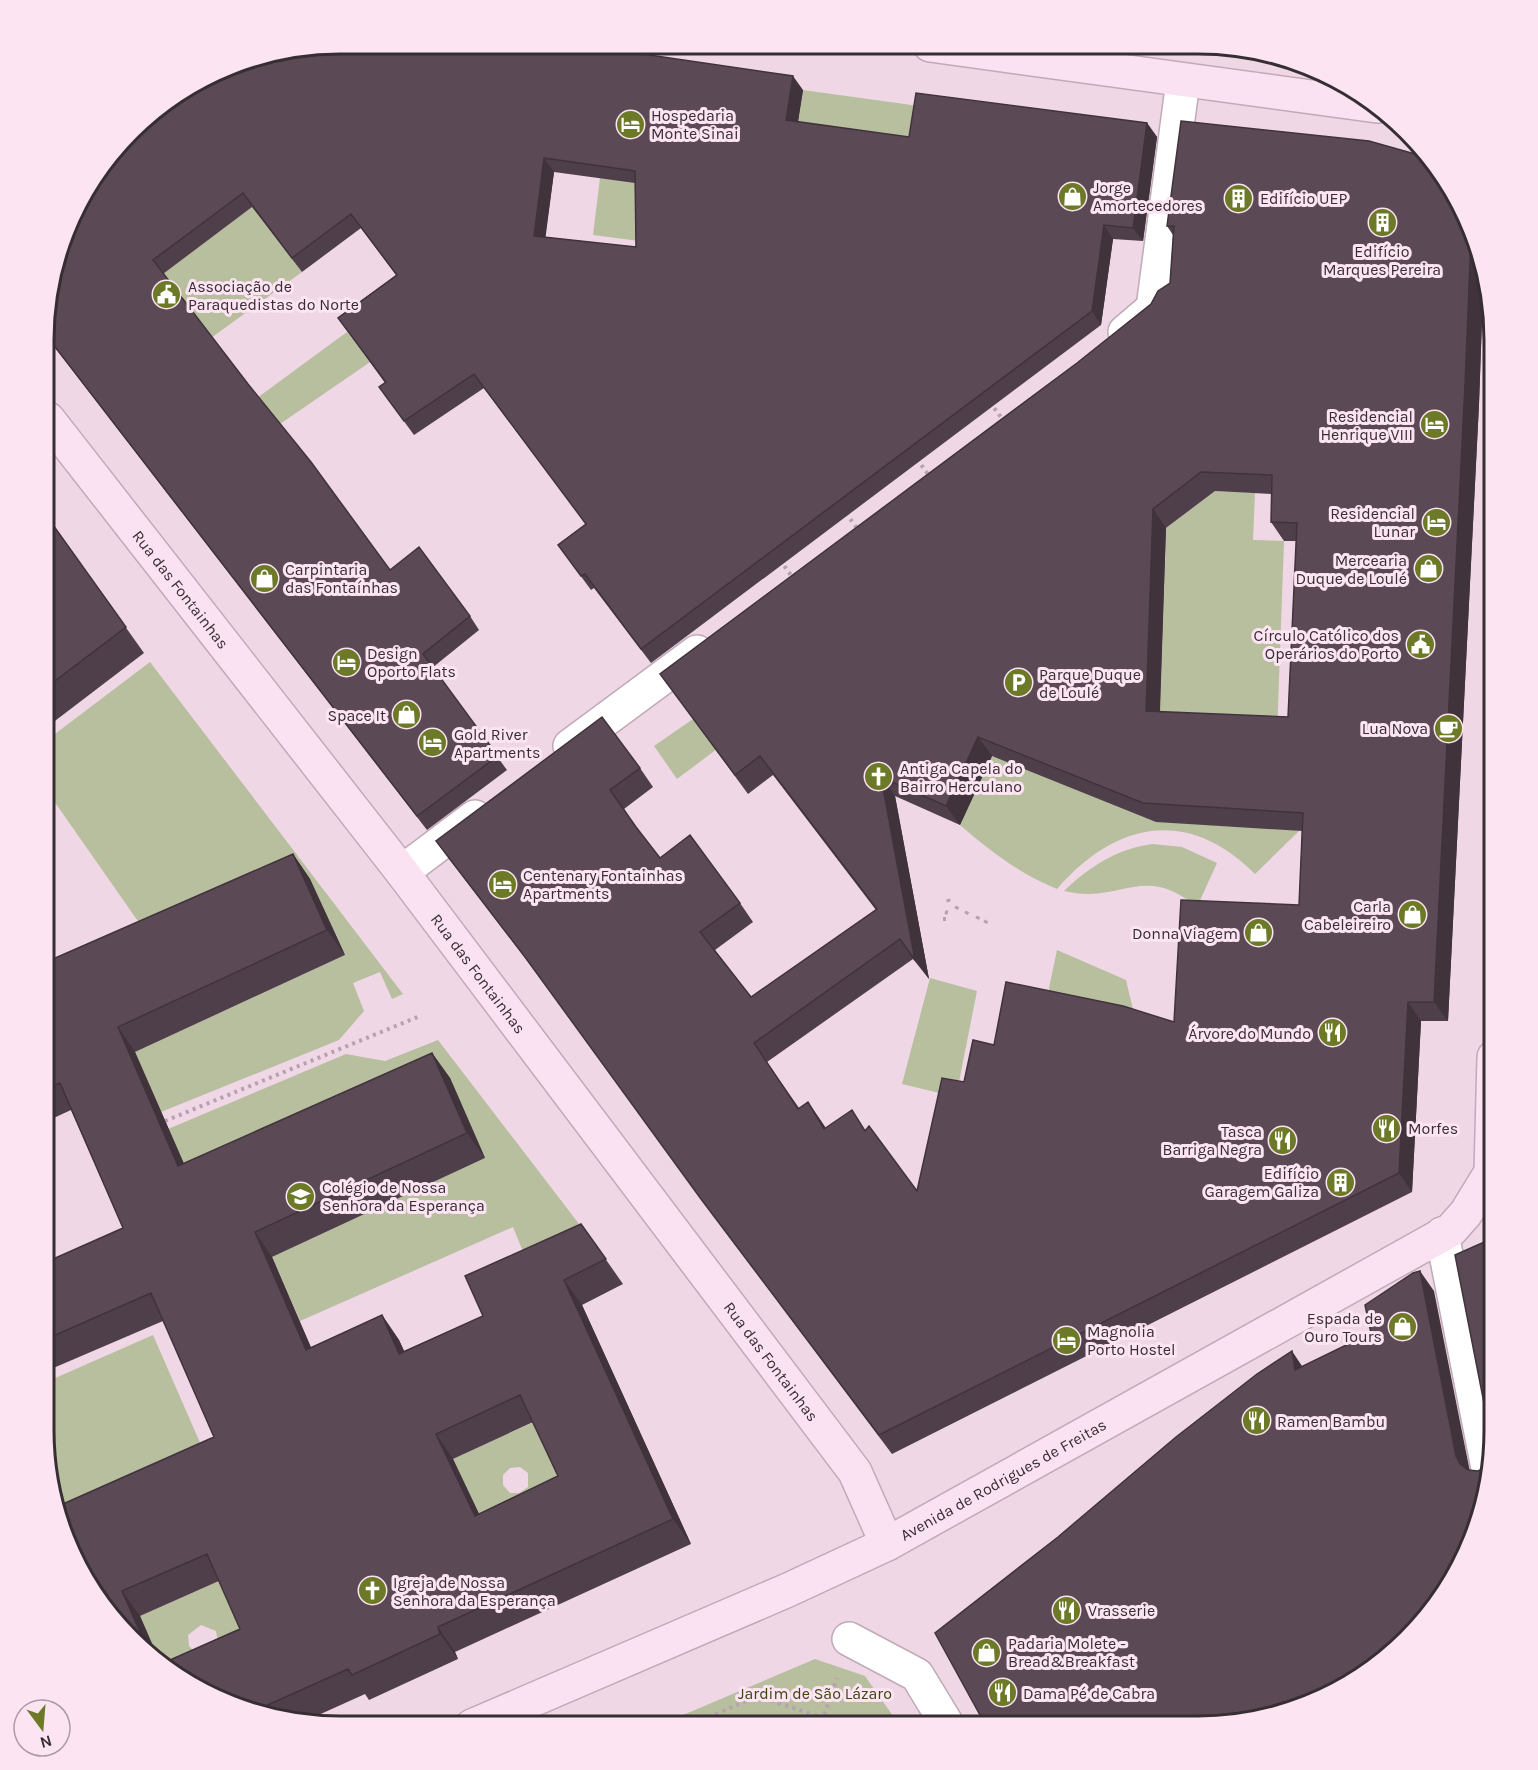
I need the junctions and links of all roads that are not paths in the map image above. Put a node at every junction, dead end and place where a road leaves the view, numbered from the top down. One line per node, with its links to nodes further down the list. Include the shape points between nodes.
1 (993, 54): 2 (main road)
2 (1183, 81): 3 (main road); 4 (street, via 1153,308)
3 (1359, 104)
4 (1104, 348)
5 (54, 427): 9 (main road, Rua das Fontainhas)
6 (722, 633): 7 (street)
7 (542, 767)
8 (495, 802): 9 (street)
9 (402, 872): 13 (main road, Rua das Fontainhas, via 855,1472)
10 (1484, 1185): 11 (main road, Avenida de Rodrigues de Freitas, via 1466,1213)
11 (1442, 1234): 12 (street); 13 (main road, Avenida de Rodrigues de Freitas)
12 (1483, 1444)
13 (887, 1544): 15 (main road, Avenida de Rodrigues de Freitas)
14 (844, 1653): 16 (street, via 917,1675)
15 (495, 1716)
16 (942, 1716)

